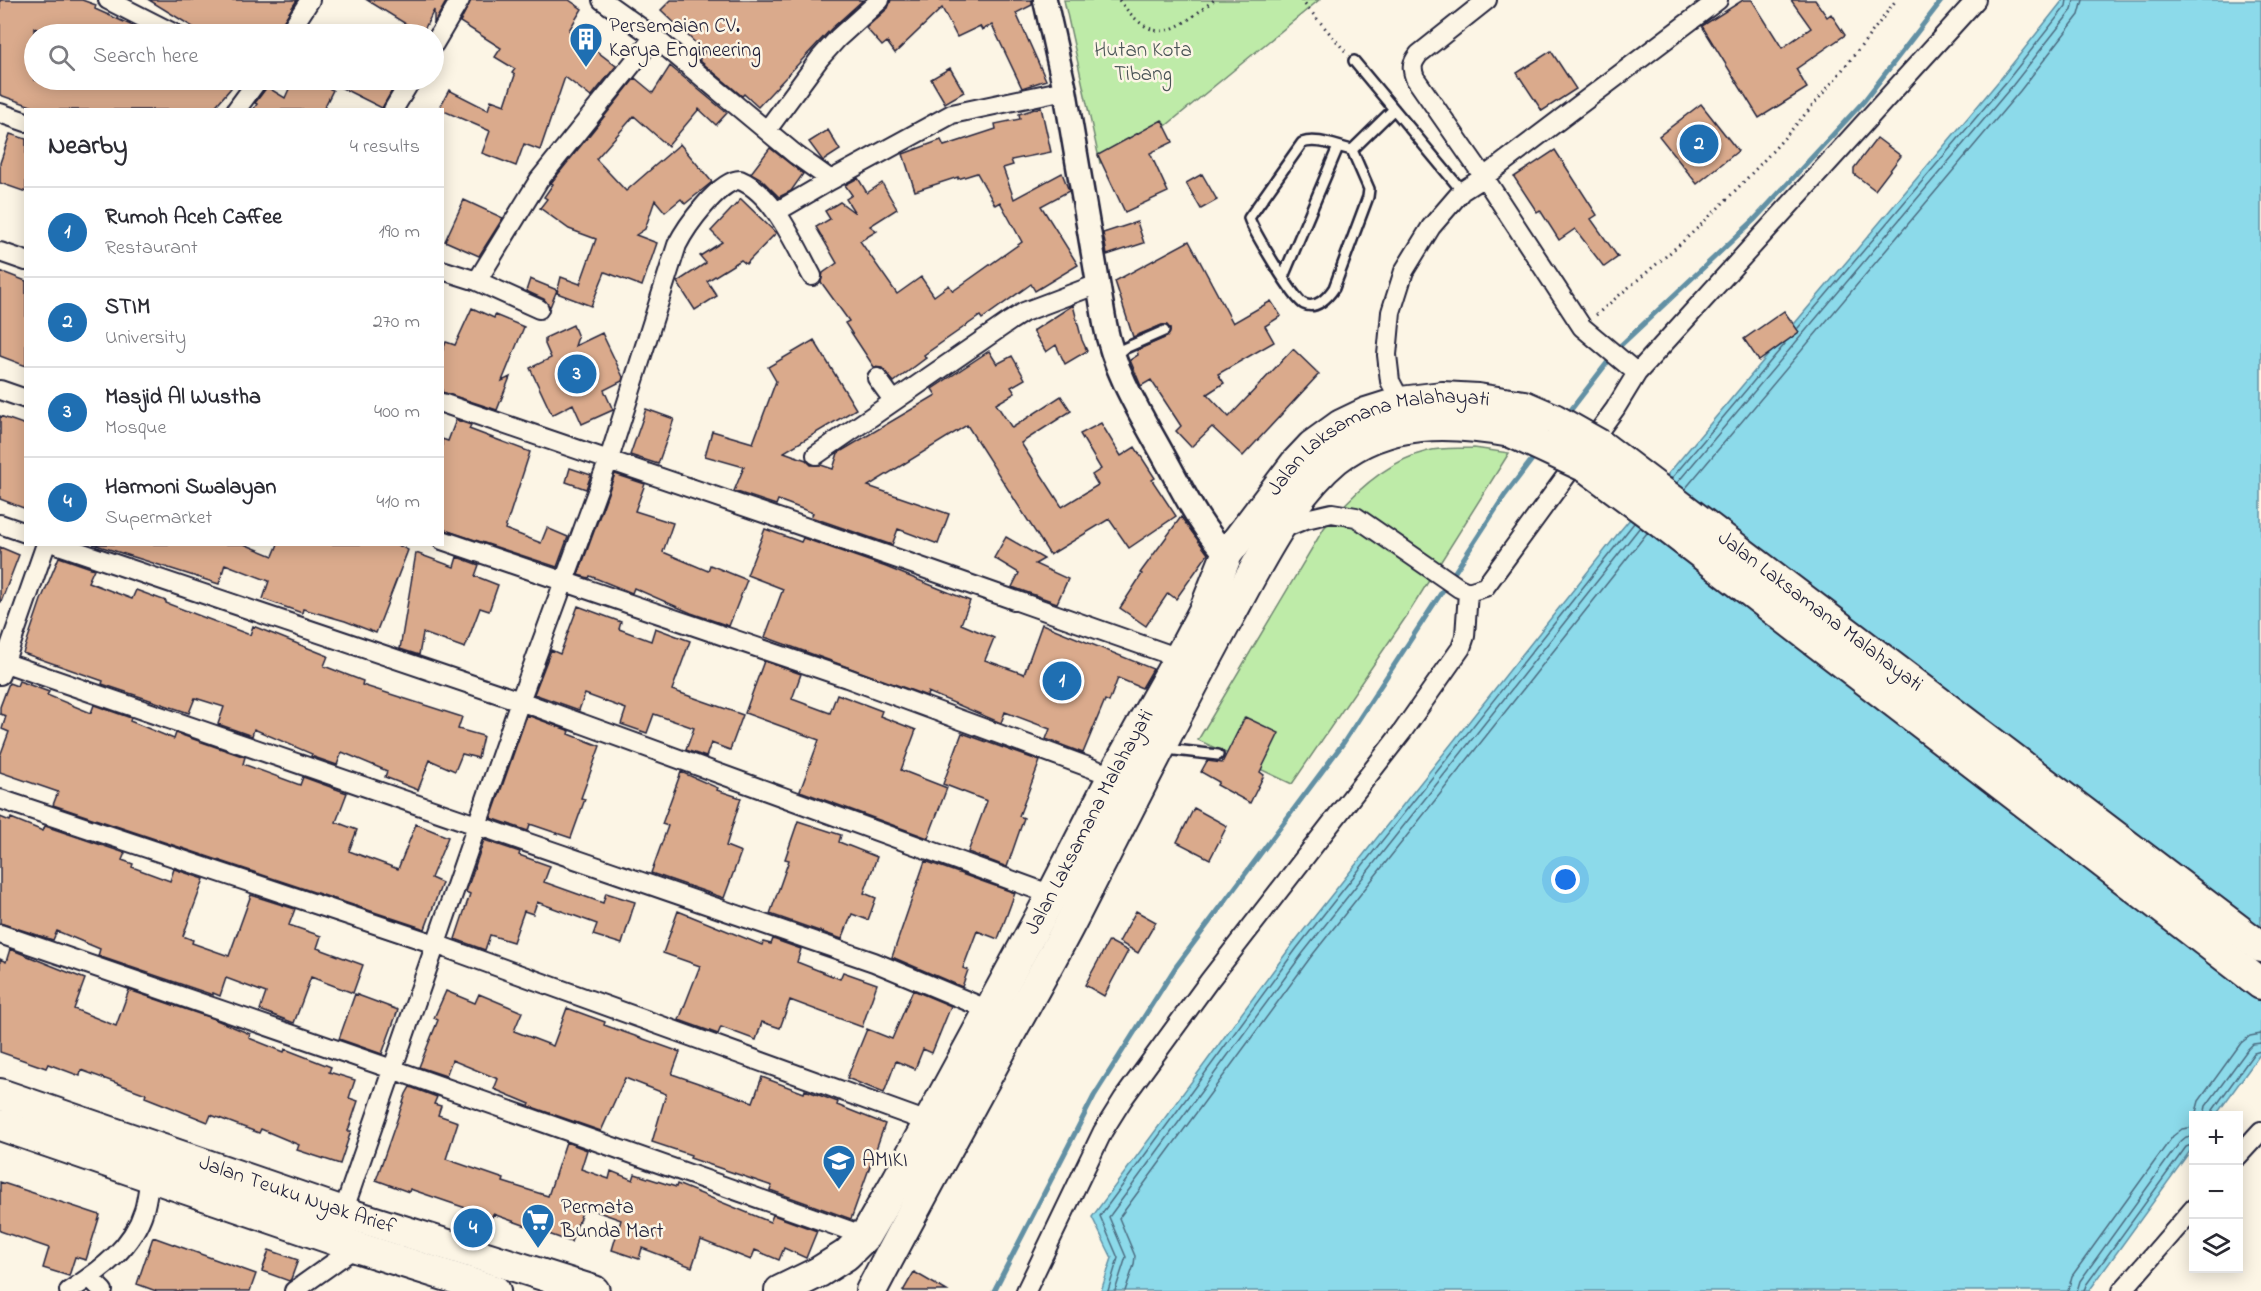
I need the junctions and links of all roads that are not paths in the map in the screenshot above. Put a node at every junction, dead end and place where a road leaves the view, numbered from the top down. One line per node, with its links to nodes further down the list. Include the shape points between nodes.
1 (108, 0): 10 (street)
2 (310, 0): 11 (street)
3 (460, 0): 12 (street)
4 (602, 0): 13 (street)
5 (880, 0): 23 (street, via 820,58)
6 (1045, 0): 17 (street)
7 (1487, 0): 26 (street, via 1419,54 1412,70)
8 (1718, 0): 26 (street)
9 (1976, 0): 40 (street)
10 (155, 24)
11 (294, 24)
12 (444, 27)
13 (654, 37): 23 (street); 35 (street, via 539,180)
14 (1354, 61): 20 (lane)
15 (248, 90): 18 (street)
16 (405, 90): 19 (street)
17 (1065, 90): 27 (street, via 952,114); 36 (street)
18 (238, 108)
19 (394, 108)
20 (1394, 109): 25 (lane); 28 (lane)
21 (0, 112): 22 (street)
22 (24, 121)
23 (767, 130): 27 (street)
24 (1338, 147): 25 (lane); 34 (lane); 34 (lane, via 1308,140 1302,143 1250,215)
25 (1352, 150): 34 (lane, via 1369,189 1334,288 1328,297 1306,305)
26 (1484, 177): 28 (street); 40 (street, via 1587,332)
27 (831, 180): 29 (street)
28 (1462, 191): 45 (street, via 1431,227 1404,271 1391,312 1387,355 1390,381)
29 (776, 212): 33 (street); 49 (street, via 748,183 735,180 696,214 684,231)
30 (0, 252): 31 (street)
31 (24, 260)
32 (444, 271): 35 (street)
33 (812, 276)
34 (1283, 277)
35 (477, 281): 37 (street)
36 (1098, 284): 39 (street); 44 (street, via 1024,312)
37 (539, 309)
38 (1164, 332): 39 (lane)
39 (1112, 353): 57 (street, via 1142,418 1184,493)
40 (1637, 373): 59 (street, via 1615,409 1485,586)
41 (877, 378): 44 (street)
42 (0, 390): 43 (street)
43 (24, 398)
44 (893, 400): 48 (street)
45 (1401, 402): 47 (highway, Jalan Laksamana Malahayati, via 1442,397 1478,399); 57 (highway, Jalan Laksamana Malahayati, via 1358,417 1312,446)
46 (444, 404): 49 (street)
47 (1517, 419): 50 (highway, Jalan Laksamana Malahayati, bridge, via 1593,456); 52 (highway, Jalan Laksamana Malahayati, via 1413,426 1375,437 1337,459 1313,482)
48 (816, 455)
49 (609, 459): 58 (street); 60 (street)
50 (1654, 502): 71 (highway, Jalan Laksamana Malahayati); 72 (highway, Jalan Laksamana Malahayati)
51 (0, 524): 53 (street)
52 (1279, 530): 59 (street, via 1306,519 1344,513 1368,522); 63 (highway, Jalan Laksamana Malahayati, via 1254,569)
53 (24, 533)
54 (444, 541): 58 (street)
55 (45, 546): 61 (street)
56 (62, 546): 62 (street)
57 (1227, 554): 60 (highway, Jalan Laksamana Malahayati, via 1205,609)
58 (564, 582): 62 (street); 65 (street, via 847,678)
59 (1463, 590): 93 (street, via 1465,636 1461,648 1402,732 1122,1099)
60 (1179, 658): 65 (highway, Jalan Laksamana Malahayati)
61 (1, 666): 67 (street)
62 (520, 701): 67 (street); 68 (street)
63 (1160, 748): 64 (lane); 65 (highway, Jalan Laksamana Malahayati)
64 (1218, 755)
65 (1126, 782): 68 (highway, Jalan Laksamana Malahayati); 92 (highway, Jalan Laksamana Malahayati, via 1074,915)
66 (0, 799): 70 (street)
67 (477, 824): 70 (street); 73 (street, via 874,962)
68 (1052, 895): 73 (highway, Jalan Laksamana Malahayati)
69 (0, 934): 74 (street)
70 (435, 944): 74 (street); 76 (street)
71 (2261, 947)
72 (2261, 984)
73 (989, 1010): 76 (highway, Jalan Laksamana Malahayati)
74 (392, 1069): 81 (street); 83 (street)
75 (0, 1094): 81 (highway, Jalan Teuku Nyak Arief)
76 (928, 1122): 83 (highway, Jalan Laksamana Malahayati)
77 (0, 1125): 80 (highway, Jalan Teuku Nyak Arief)
78 (2261, 1131): 79 (street)
79 (2243, 1151)
80 (150, 1178): 84 (highway, Jalan Teuku Nyak Arief); 85 (street, via 144,1212 122,1250)
81 (343, 1212): 90 (highway, Jalan Teuku Nyak Arief)
82 (2189, 1213): 94 (street)
83 (865, 1236): 91 (highway, Jalan Laksamana Malahayati, via 846,1255)
84 (356, 1247): 88 (street); 89 (highway, Jalan Teuku Nyak Arief)
85 (90, 1278): 86 (street); 87 (street)
86 (69, 1291)
87 (103, 1291)
88 (294, 1291)
89 (495, 1291)
90 (594, 1291)
91 (780, 1291)
92 (871, 1291)
93 (1026, 1291)
94 (2122, 1291)

